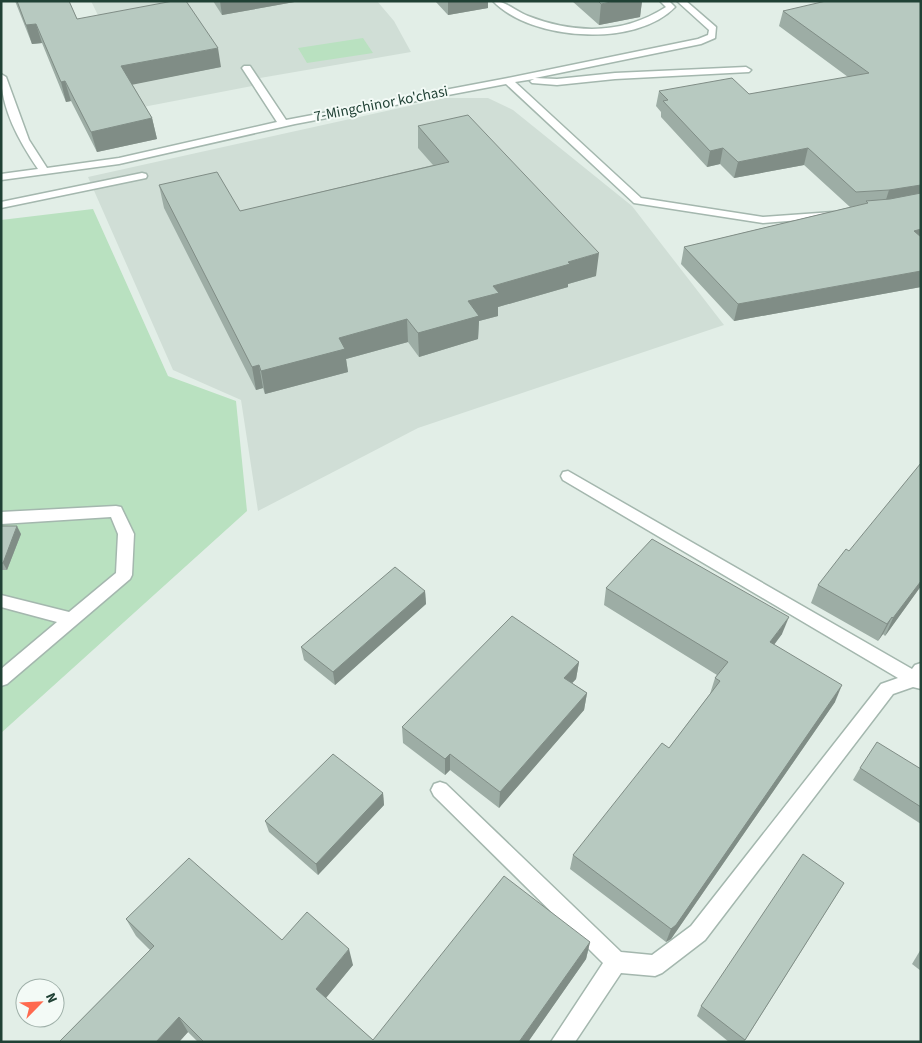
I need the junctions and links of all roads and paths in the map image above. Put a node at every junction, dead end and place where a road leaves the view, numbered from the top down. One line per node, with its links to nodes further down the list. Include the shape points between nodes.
1 (497, 1): 2 (street, via 531,21 583,31 613,31 646,22 671,7)
2 (664, 1)
3 (680, 1): 7 (street, 7-Mingchinor ko'chasi, via 713,29 712,36 702,41)
4 (247, 68): 8 (street)
5 (746, 70): 7 (street, via 557,82)
6 (1, 77): 9 (street, via 24,140)
7 (508, 81): 8 (street, 7-Mingchinor ko'chasi); 13 (street, via 638,201 763,220)
8 (283, 123): 9 (street, 7-Mingchinor ko'chasi, via 120,161)
9 (45, 172): 11 (street, 7-Mingchinor ko'chasi)
10 (142, 176): 12 (street)
11 (1, 177)
12 (1, 204)
13 (847, 214)
14 (568, 476): 18 (street)
15 (1, 518): 17 (street, via 116,511 126,534 124,575)
16 (1, 601): 17 (street)
17 (71, 619): 19 (street)
18 (919, 677): 21 (street, via 886,689 698,934 655,966)
19 (1, 679)
20 (440, 790): 21 (street)
21 (616, 962): 22 (street)
22 (562, 1042)

